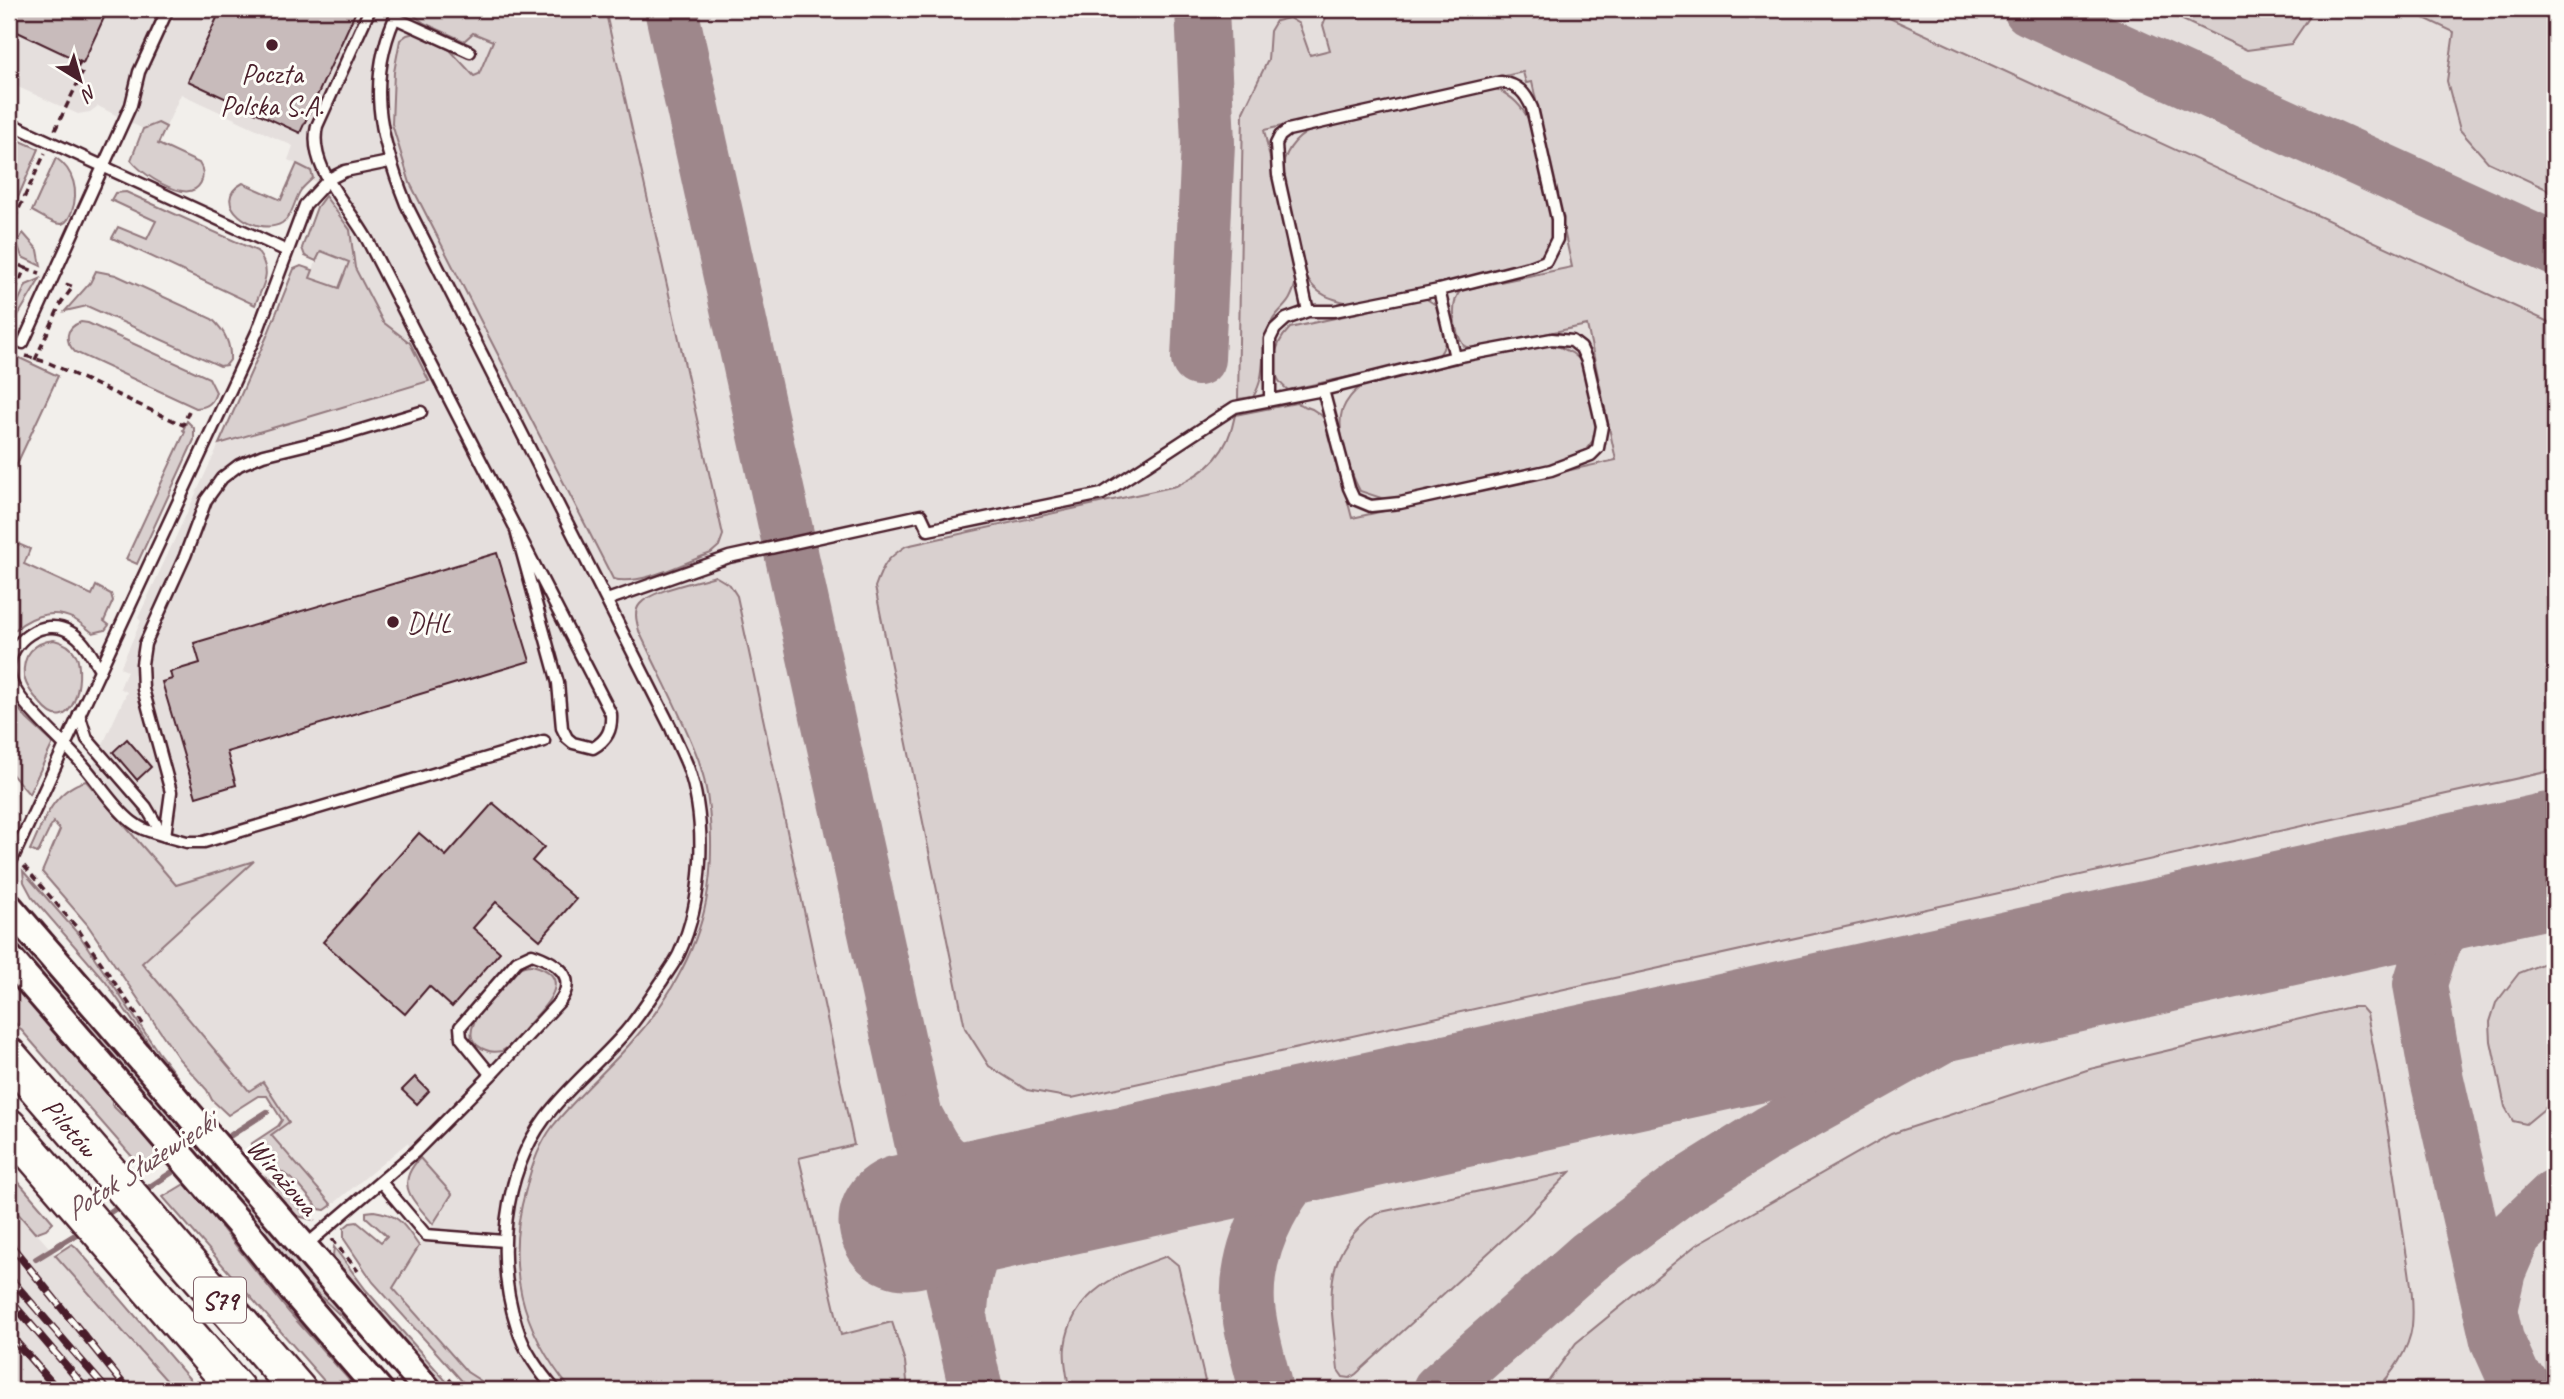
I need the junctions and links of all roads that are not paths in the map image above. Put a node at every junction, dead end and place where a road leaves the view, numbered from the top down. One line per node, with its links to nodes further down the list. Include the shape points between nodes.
1 (169, 9): 7 (lane)
2 (370, 9): 8 (lane, via 314,136 316,157)
3 (397, 13): 4 (lane); 6 (lane, via 380,65 381,128)
4 (470, 52)
5 (9, 123): 7 (lane)
6 (389, 162): 8 (lane); 18 (lane)
7 (102, 167): 9 (lane); 12 (lane)
8 (328, 179): 9 (lane, via 305,205); 17 (lane, via 368,240)
9 (287, 251): 19 (lane, via 258,328)
10 (1439, 290): 11 (lane, via 1334,311); 11 (lane, via 1533,267 1546,261 1557,239 1557,219 1532,108 1526,95 1512,84 1501,82 1369,111 1288,130 1280,136 1275,152 1278,175); 13 (lane)
11 (1308, 311): 15 (lane, via 1286,319 1270,339)
12 (20, 348)
13 (1455, 357): 14 (lane); 14 (lane, via 1552,340 1572,341 1587,361 1602,426 1598,448 1584,459 1551,470 1371,506 1354,499 1349,488)
14 (1323, 390): 15 (lane)
15 (1270, 400): 18 (lane, via 1235,407 1102,494 928,530 921,515 789,542 708,564)
16 (421, 412): 23 (lane, via 263,455 222,478 206,500 145,644 142,664 143,689 171,792)
17 (514, 527): 17 (lane, via 558,683 562,728 573,743 593,748 609,733 611,714)
18 (607, 600): 31 (lane, via 688,769 701,852 696,900 679,954 649,1001 543,1120 520,1164)
19 (100, 669): 20 (lane); 22 (lane, via 70,631 45,628 28,634 16,647 9,667 17,692)
20 (79, 714): 22 (lane); 23 (lane, via 87,739)
21 (544, 741): 23 (lane, via 204,842)
22 (65, 744): 23 (lane, via 129,820 148,833); 24 (lane)
23 (164, 835)
24 (9, 866)
25 (9, 907): 32 (main road, Wirażowa)
26 (9, 958): 35 (main road)
27 (9, 1056): 34 (highway, Pilotów / S79)
28 (492, 1075): 28 (lane, via 461,1038 460,1027 517,961 532,954 542,957 558,967 568,981 568,990); 30 (lane)
29 (9, 1127): 33 (highway, Pilotów / S79)
30 (381, 1182): 31 (lane, via 426,1235); 32 (lane)
31 (504, 1241): 37 (lane, via 516,1326 538,1370)
32 (303, 1247): 36 (main road, Wirażowa)
33 (237, 1390)
34 (298, 1390)
35 (379, 1390)
36 (428, 1390)
37 (555, 1390)

